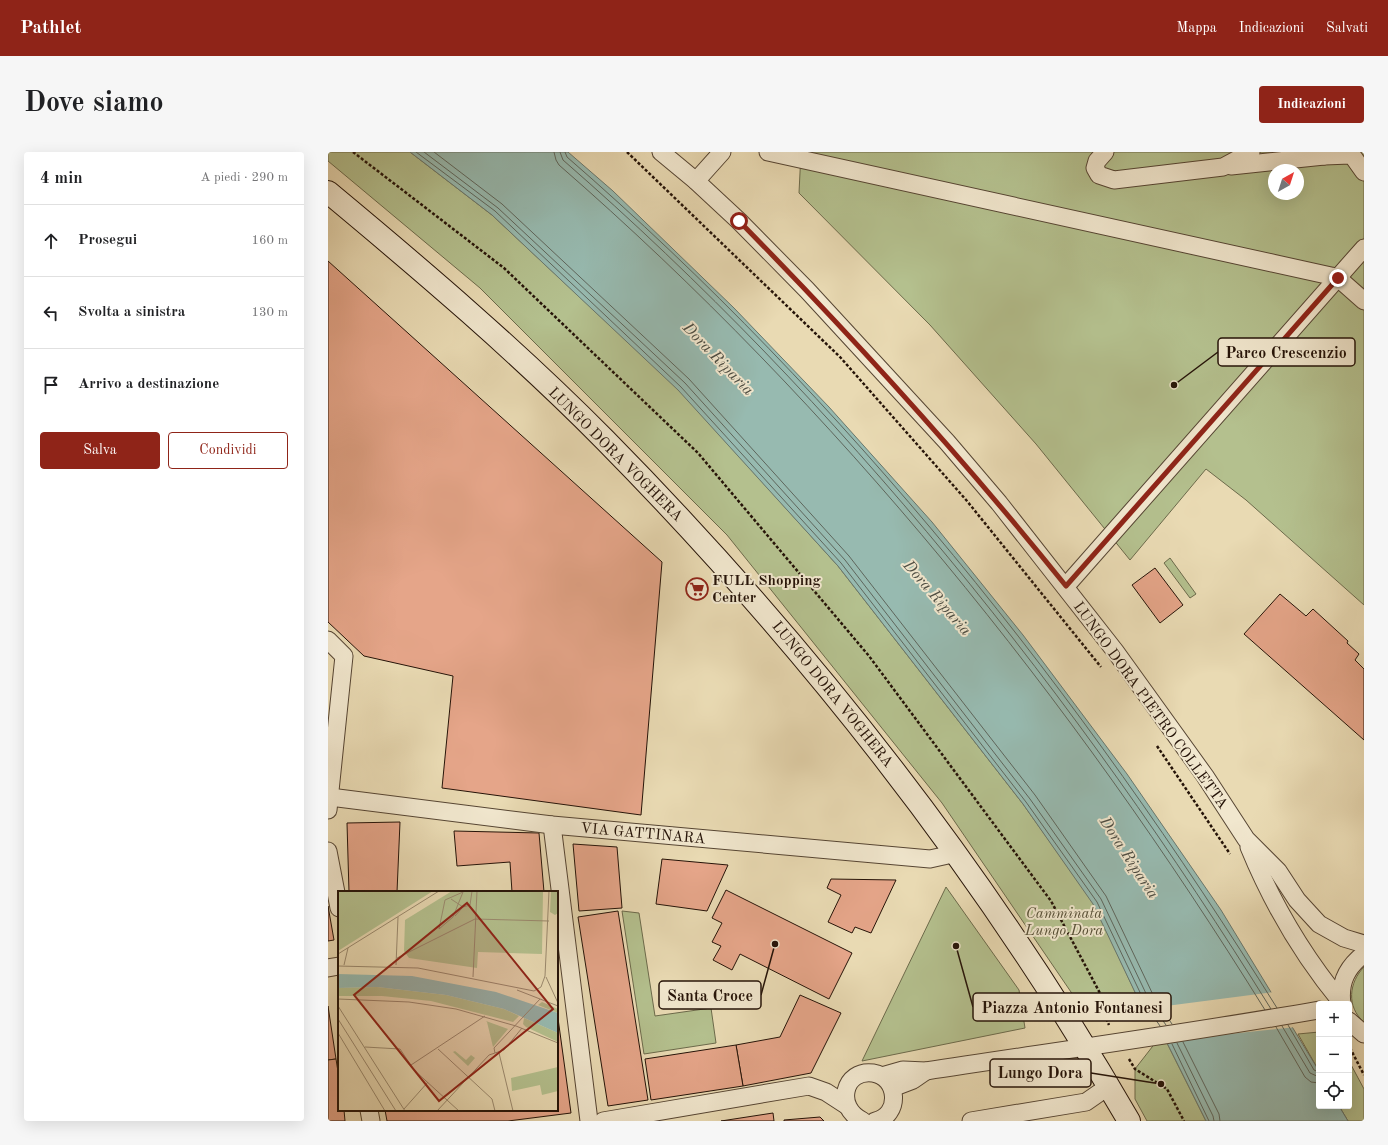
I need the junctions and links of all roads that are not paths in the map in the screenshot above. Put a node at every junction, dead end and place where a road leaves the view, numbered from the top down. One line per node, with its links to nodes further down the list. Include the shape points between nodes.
1 (661, 152): 9 (street, LUNGO DORA PIETRO COLLETTA)
2 (722, 152): 9 (street)
3 (768, 152): 12 (street)
4 (1105, 152): 7 (street, via 1097,161 1095,168 1099,175 1107,179)
5 (1251, 152): 7 (street)
6 (1324, 154): 7 (street); 8 (street, via 1350,155)
7 (1223, 167)
8 (1364, 172)
9 (696, 181): 14 (street, LUNGO DORA PIETRO COLLETTA, via 739,221 885,373 1000,503)
10 (328, 192): 20 (street, LUNGO DORA VOGHERA, via 515,355 603,438 693,532 768,615 827,686)
11 (1364, 248): 12 (street)
12 (1338, 278): 13 (street); 14 (street)
13 (1364, 301)
14 (1066, 586): 18 (street, LUNGO DORA PIETRO COLLETTA, via 1159,711)
15 (328, 640): 16 (street, via 344,656)
16 (329, 803): 17 (street, VIA GATTINARA)
17 (552, 825): 20 (street, VIA GATTINARA, via 930,859); 36 (street)
18 (1246, 839): 22 (street, LUNGO DORA PIETRO COLLETTA, via 1278,871 1297,900 1319,924 1344,938); 26 (street, LUNGO DORA PIETRO COLLETTA, via 1265,886 1318,974)
19 (328, 851): 21 (street)
20 (957, 853): 29 (street, LUNGO DORA VOGHERA)
21 (338, 903)
22 (1364, 944)
23 (1364, 954): 27 (street, LUNGO DORA PIETRO COLLETTA, via 1353,962 1345,974 1341,988)
24 (338, 966): 25 (street)
25 (328, 968)
26 (1340, 1001)
27 (1342, 1001)
28 (1312, 1011): 29 (street)
29 (1086, 1047): 30 (street, via 926,1071 903,1070); 31 (street, LUNGO DORA VOGHERA)
30 (887, 1082): 32 (street, via 874,1073 857,1076 847,1088); 34 (street, via 893,1104)
31 (1109, 1086): 39 (street, via 1086,1102); 40 (street, LUNGO DORA VOGHERA)
32 (846, 1105): 37 (street, via 826,1092 809,1086); 38 (street, via 850,1113)
33 (369, 1111): 35 (street)
34 (884, 1120)
35 (371, 1121)
36 (589, 1121)
37 (603, 1121)
38 (863, 1121)
39 (971, 1121)
40 (1129, 1121)

